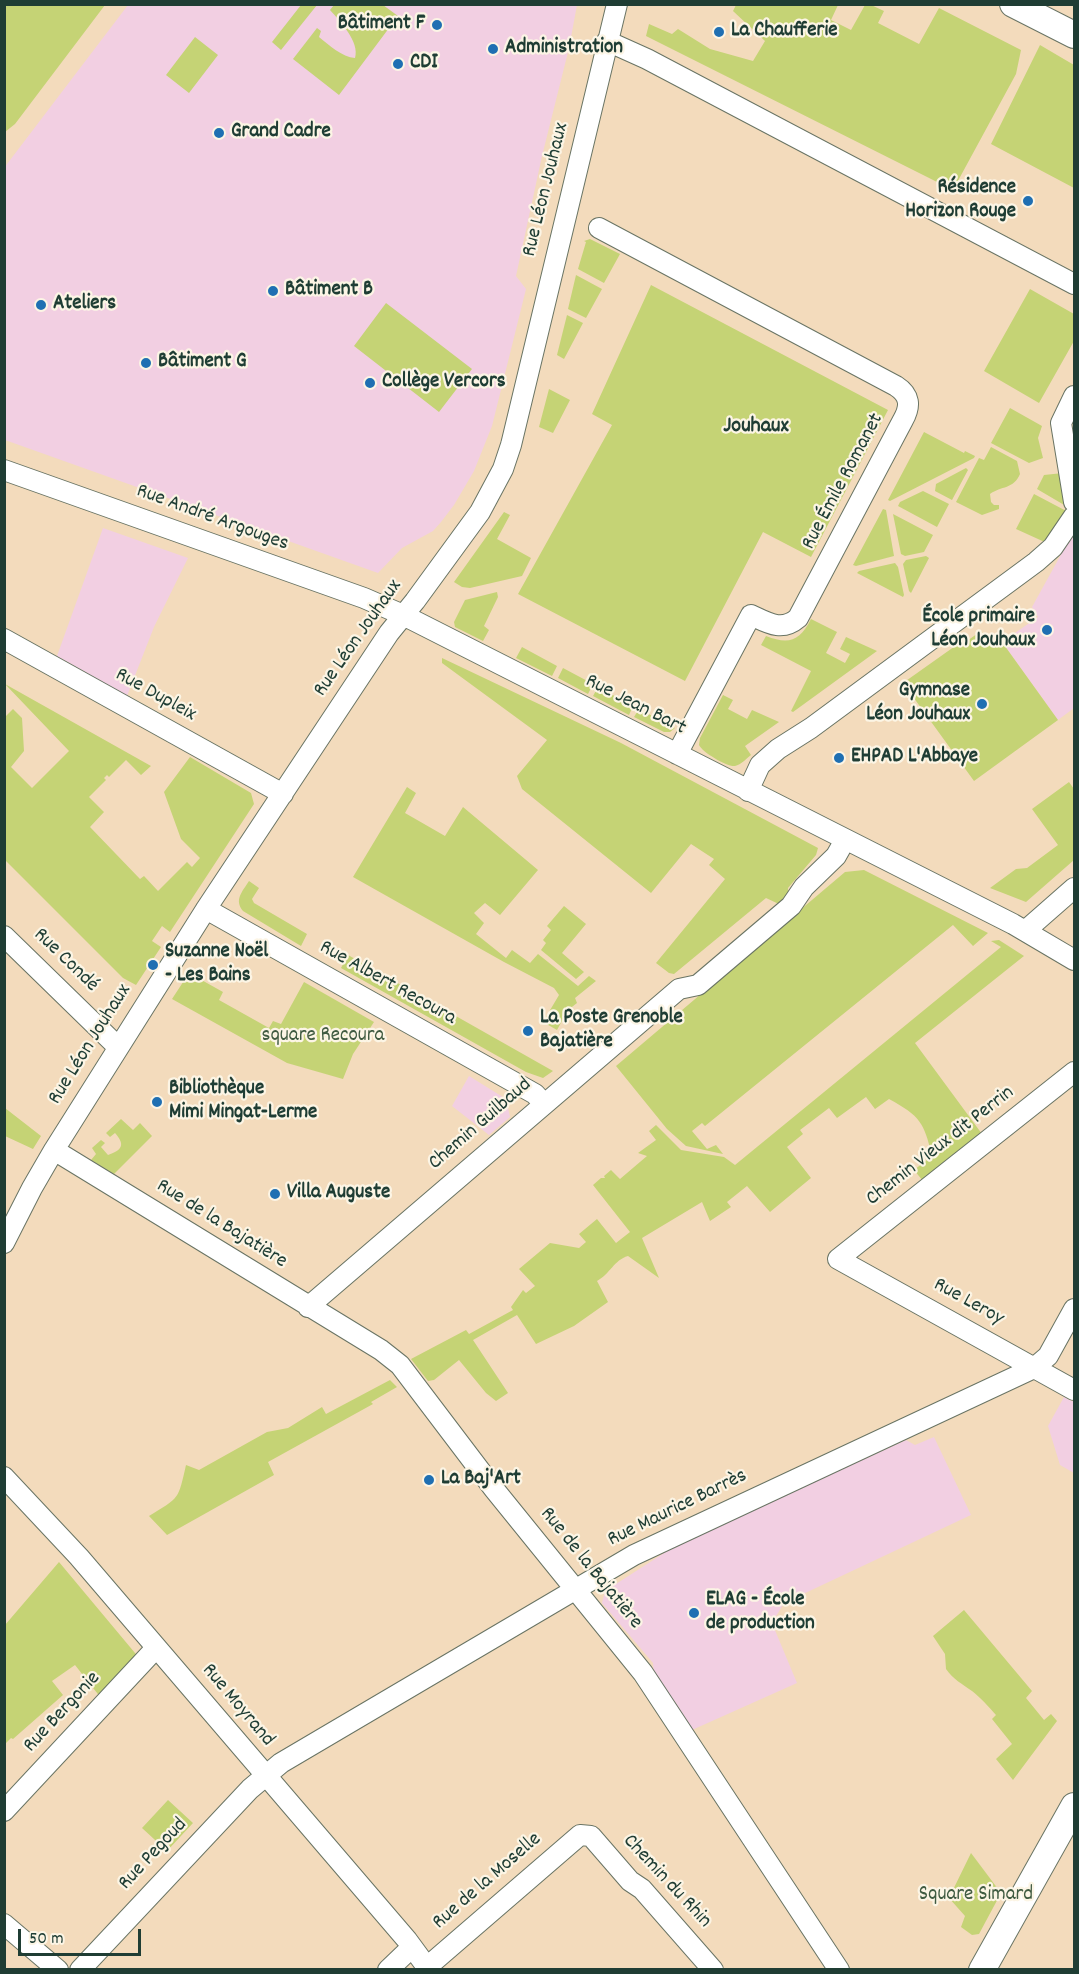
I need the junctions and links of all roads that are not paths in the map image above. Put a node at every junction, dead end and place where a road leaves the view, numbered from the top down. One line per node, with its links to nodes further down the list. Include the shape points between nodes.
1 (617, 4): 5 (street, Rue Léon Jouhaux)
2 (1013, 4): 3 (main road)
3 (1048, 11): 4 (main road)
4 (1074, 35)
5 (607, 41): 7 (street); 12 (street, Rue Léon Jouhaux, via 503,469 472,524)
6 (600, 228): 14 (street, Rue Émile Romanet, via 896,386 909,403 882,463 798,618 781,627 751,615)
7 (1074, 284)
8 (1074, 396): 10 (street, via 1061,423)
9 (4, 470): 12 (street, Rue André Argouges)
10 (1074, 502)
11 (1074, 516): 15 (street, via 1045,555 778,749 760,765)
12 (403, 615): 14 (street, Rue Jean Bart); 16 (street, Rue Léon Jouhaux)
13 (4, 639): 16 (street, Rue Dupleix)
14 (677, 754): 15 (street, Rue Jean Bart)
15 (748, 791): 17 (street, Rue Jean Bart)
16 (283, 794): 19 (street, Rue Léon Jouhaux)
17 (845, 840): 20 (street, Rue Jean Bart); 25 (street, Chemin Guilbaud, via 837,856 804,887 791,906 698,985 679,989)
18 (1074, 888): 20 (street)
19 (206, 909): 23 (street, Rue Léon Jouhaux); 25 (street, Rue Albert Recoura, via 535,1094)
20 (1025, 931): 22 (street, Rue Jean Bart)
21 (7, 940): 23 (street, Rue Condé)
22 (1074, 960)
23 (118, 1047): 26 (street, Rue Léon Jouhaux)
24 (1074, 1072): 28 (street, Chemin Vieux dit Perrin)
25 (544, 1104): 29 (street, Chemin Guilbaud)
26 (54, 1149): 27 (street, Rue Léon Jouhaux); 29 (street, Rue de la Bajatière)
27 (4, 1244)
28 (837, 1258): 31 (street, Rue Leroy)
29 (308, 1307): 34 (street, Rue de la Bajatière, via 400,1365)
30 (1074, 1309): 31 (street, Rue Maurice Barrès, via 1048,1356)
31 (1034, 1368): 32 (street, Rue Leroy); 34 (street, Rue Maurice Barrès, via 634,1555)
32 (1074, 1390)
33 (4, 1477): 35 (street, Rue Moyrand)
34 (576, 1589): 36 (street, Rue Maurice Barrès); 47 (street, Rue de la Bajatière, via 643,1674)
35 (156, 1648): 36 (street, Rue Moyrand); 38 (street, Rue Bergonie)
36 (264, 1776): 41 (street, Rue Moyrand); 44 (street, Rue Pegoud)
37 (1074, 1806): 48 (main road)
38 (4, 1811)
39 (580, 1834): 42 (street, Rue de la Moselle); 46 (street, Chemin du Rhin, via 591,1836)
40 (4, 1924): 43 (street)
41 (412, 1947): 42 (street, Rue Moyrand); 45 (street)
42 (428, 1968)
43 (58, 1970)
44 (81, 1970)
45 (388, 1970)
46 (713, 1970)
47 (839, 1970)
48 (982, 1970)

